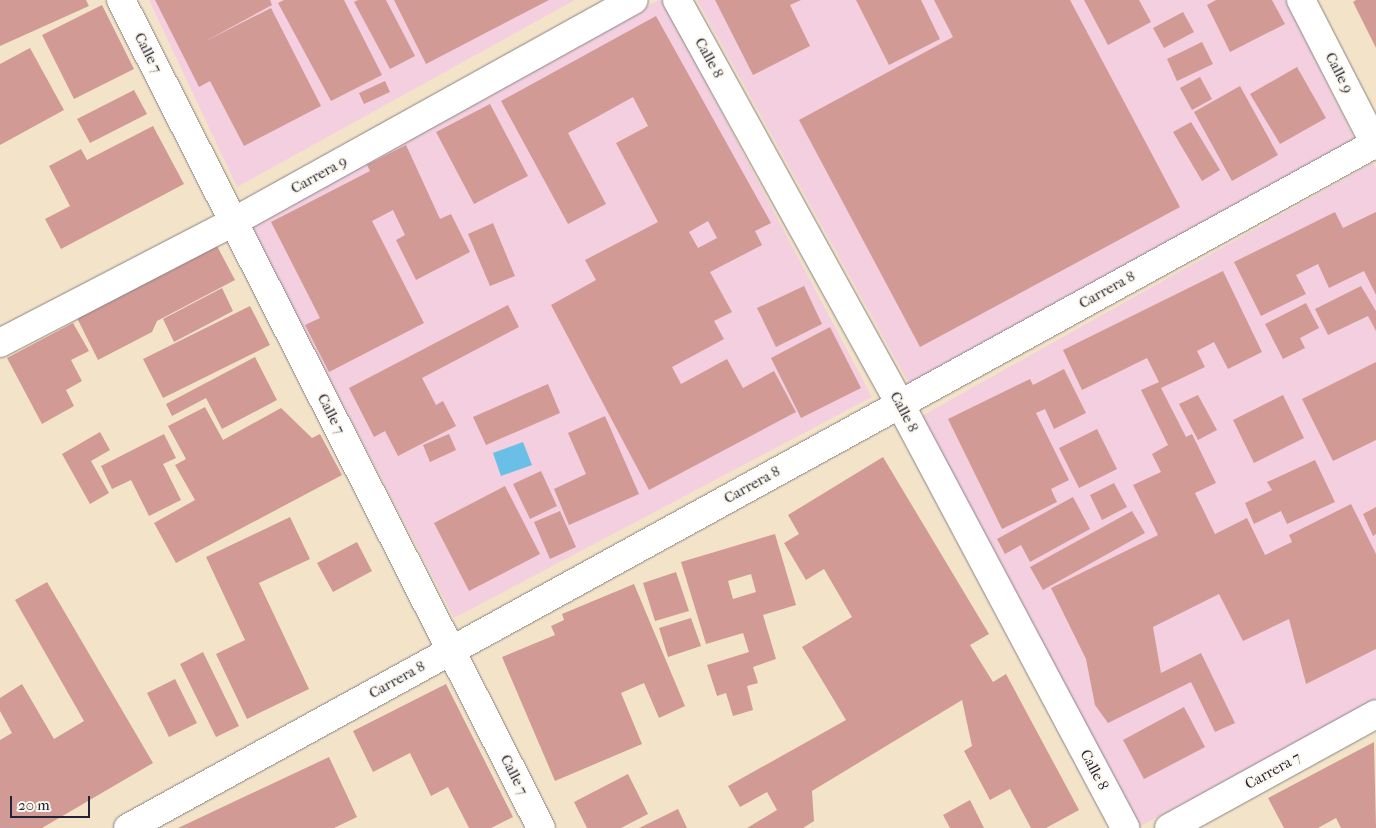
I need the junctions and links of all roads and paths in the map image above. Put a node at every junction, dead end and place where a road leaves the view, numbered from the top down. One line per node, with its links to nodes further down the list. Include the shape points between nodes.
1 (121, 0): 6 (street, Calle 7)
2 (634, 0): 6 (street, Carrera 9)
3 (678, 0): 8 (street, Calle 8)
4 (1301, 0): 5 (street, Calle 9)
5 (1376, 144): 8 (street, Carrera 8)
6 (234, 222): 7 (street, Carrera 9); 9 (street, Calle 7)
7 (0, 342)
8 (900, 404): 9 (street, Carrera 8); 13 (street, Calle 8)
9 (451, 651): 11 (street, Carrera 8); 12 (street, Calle 7)
10 (1376, 714): 14 (street, Carrera 7)
11 (128, 828)
12 (540, 828)
13 (1125, 828)
14 (1169, 828)

